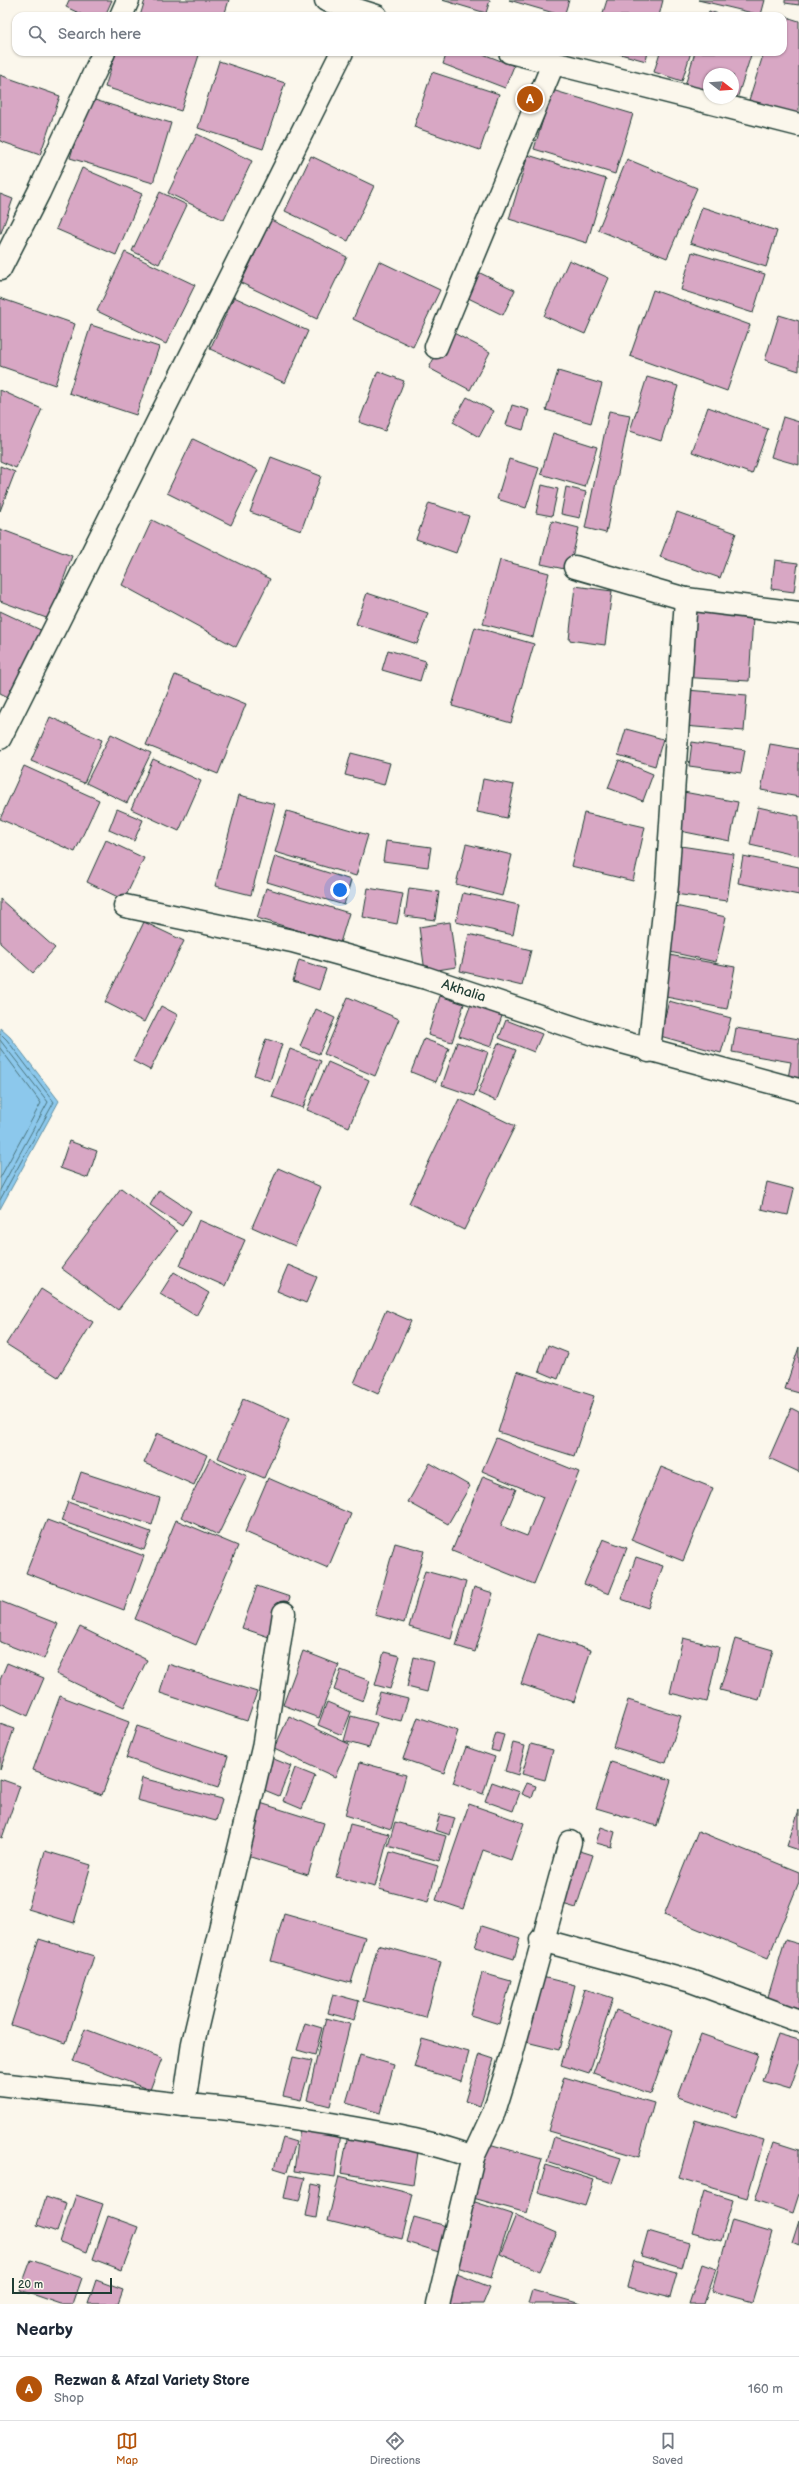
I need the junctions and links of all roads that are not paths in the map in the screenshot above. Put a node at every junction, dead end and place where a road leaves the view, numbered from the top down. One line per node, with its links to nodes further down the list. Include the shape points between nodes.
1 (128, 0): 4 (street)
2 (326, 0): 3 (street)
3 (366, 11)
4 (123, 12)
5 (102, 56): 10 (street)
6 (340, 56): 15 (street)
7 (524, 56): 8 (street)
8 (553, 64): 9 (street); 11 (street)
9 (799, 125)
10 (0, 270)
11 (436, 348)
12 (575, 567): 13 (street)
13 (686, 599): 14 (street); 17 (street, via 667,884)
14 (799, 613)
15 (0, 738)
16 (125, 906): 17 (street, Akhalia, via 292,941 426,978)
17 (649, 1051): 18 (street, Akhalia)
18 (799, 1090)
19 (284, 1614): 24 (street, via 263,1748 193,2043)
20 (570, 1842): 21 (street)
21 (541, 1940): 22 (street, via 691,1981); 25 (street, via 494,2112)
22 (799, 2021)
23 (0, 2084): 24 (street)
24 (184, 2105): 25 (street, via 224,2107 376,2132 434,2144)
25 (473, 2157): 26 (street)
26 (438, 2304)

